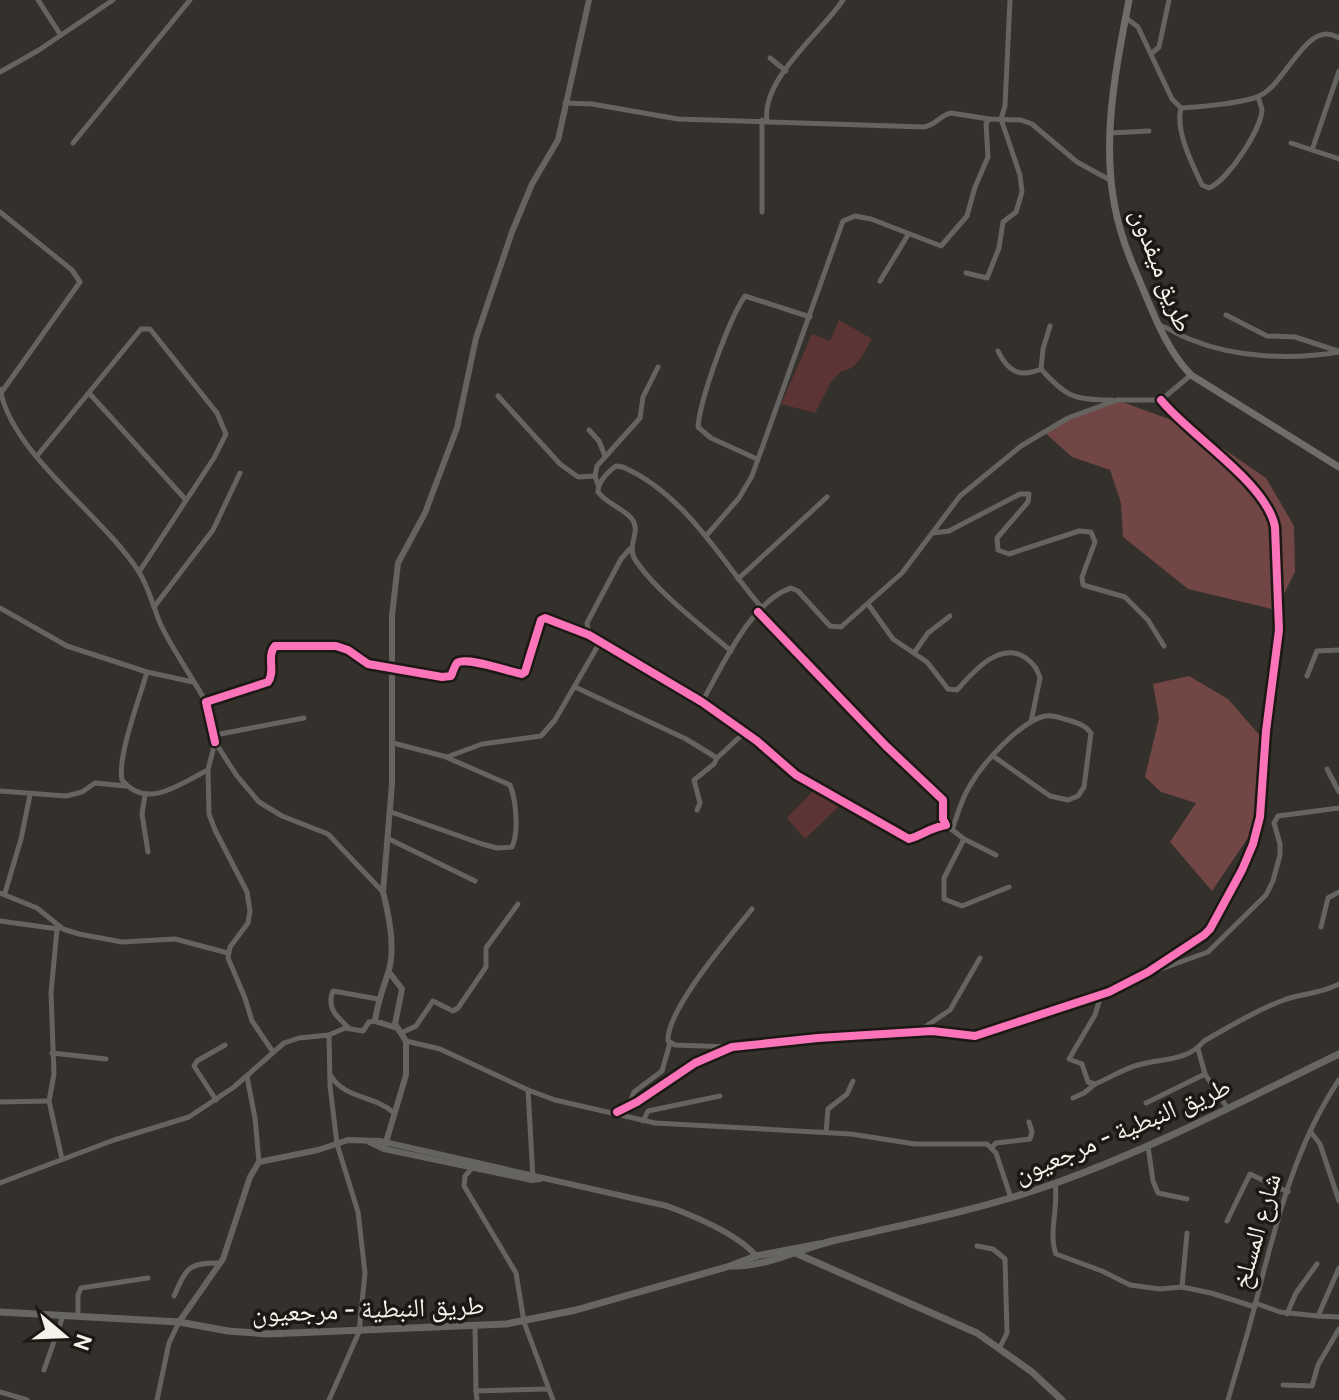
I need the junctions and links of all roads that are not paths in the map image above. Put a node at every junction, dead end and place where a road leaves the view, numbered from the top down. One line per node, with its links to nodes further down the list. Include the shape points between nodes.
1 (38, 0): 10 (street)
2 (113, 0): 10 (street)
3 (190, 0): 26 (street)
4 (589, 0): 19 (street)
5 (843, 0): 16 (street)
6 (1010, 0): 22 (street)
7 (1129, 0): 9 (main road, طريق ميفدون)
8 (1169, 0): 12 (street, via 1159,47)
9 (1126, 18): 12 (street, via 1138,27); 25 (main road, طريق ميفدون)
10 (60, 34): 15 (street)
11 (1339, 38): 18 (street, via 1325,33 1312,37)
12 (1151, 54): 20 (street)
13 (770, 58): 16 (street)
14 (0, 61): 15 (street)
15 (2, 70)
16 (786, 71): 23 (street, via 765,106)
17 (1339, 71): 28 (street)
18 (1258, 97): 20 (street); 20 (street, via 1262,113 1256,128 1227,176 1209,188 1194,168)
19 (565, 103): 23 (street, via 678,119); 76 (street, via 558,140 532,184 497,272 457,428 425,513 398,563)
20 (1181, 108)
21 (989, 119): 22 (street); 23 (street, via 951,113 924,127); 33 (street, via 988,157 967,216 941,246)
22 (1001, 119): 30 (street, via 1032,124 1077,162); 34 (street, via 1020,175 1020,205 1003,222 987,278)
23 (765, 121): 32 (street)
24 (1149, 131): 25 (street)
25 (1109, 133): 30 (main road, طريق ميفدون)
26 (73, 143)
27 (1291, 143): 28 (street)
28 (1312, 150): 29 (street)
29 (1339, 159)
30 (1111, 180): 38 (main road, طريق ميفدون, via 1122,237)
31 (0, 212): 45 (street, via 80,282)
32 (762, 212)
33 (908, 235): 35 (street); 37 (street, via 871,219 847,218)
34 (966, 273)
35 (880, 281)
36 (1226, 315): 41 (street, via 1267,336 1295,337)
37 (810, 317): 53 (street); 53 (street, via 745,296 717,363 699,429)
38 (1158, 324): 41 (street, via 1189,339 1242,353 1291,357); 44 (main road, طريق ميفدون)
39 (1050, 326): 43 (street)
40 (998, 351): 43 (street, via 1014,372)
41 (1339, 352)
42 (658, 367): 52 (street, via 643,397 640,418)
43 (1041, 369): 48 (street, via 1068,396)
44 (1191, 375): 49 (street); 54 (main road, طريق ميفدون)
45 (0, 391): 51 (street)
46 (89, 393): 51 (street); 59 (street); 59 (street, via 141,329 150,329 225,429 225,438)
47 (498, 396): 56 (street, via 560,464 578,477)
48 (1117, 400): 49 (street); 60 (street, via 1068,418 1021,446 960,496)
49 (1161, 400): 119 (street, via 1221,455 1271,514 1280,621 1253,844 1210,929)
50 (589, 430): 52 (street)
51 (37, 456): 63 (street)
52 (606, 457): 56 (street)
53 (757, 459): 61 (street, via 744,492)
54 (1339, 467)
55 (240, 473): 66 (street, via 213,530)
56 (595, 476): 57 (street)
57 (599, 486): 61 (street, via 621,466 669,496); 62 (street, via 602,498 633,520)
58 (827, 497): 64 (street)
59 (186, 500): 63 (street)
60 (933, 533): 65 (street, via 902,573); 72 (street, via 949,531 1029,494 997,538 998,550 1009,554 1079,531 1091,532 1095,542 1083,585 1125,597)
61 (706, 536): 64 (street)
62 (630, 549): 70 (street, via 587,623); 74 (street, via 662,588)
63 (139, 572): 66 (street)
64 (738, 579): 68 (street)
65 (868, 604): 68 (street, via 837,628 791,588); 75 (street, via 893,639)
66 (154, 607): 79 (street)
67 (0, 608): 77 (street, via 67,646)
68 (760, 610): 74 (street); 101 (street, via 943,800)
69 (950, 616): 75 (street)
70 (589, 635): 71 (street); 76 (street, via 543,618 522,674 470,662 457,663 447,677)
71 (600, 642): 80 (street); 82 (street)
72 (1164, 646)
73 (1339, 650): 78 (street, via 1317,651)
74 (731, 651): 82 (street)
75 (914, 653): 84 (street, via 952,690 993,657 1010,652 1025,658 1040,678)
76 (391, 667): 81 (street, via 368,664 336,646 278,645 271,650 268,682); 87 (street)
77 (147, 672): 79 (street); 93 (street, via 121,772)
78 (1307, 676)
79 (194, 682): 81 (street)
80 (575, 687): 89 (street, via 544,735 482,744); 90 (street)
81 (206, 702): 86 (street)
82 (702, 702): 85 (street)
83 (304, 718): 86 (street)
84 (1031, 722): 88 (street); 88 (street, via 1056,717 1081,724 1091,733 1084,787 1078,796 1050,796)
85 (745, 732): 90 (street); 101 (street, via 796,775 909,839)
86 (215, 739): 92 (street); 109 (street, via 259,802 328,834)
87 (393, 743): 89 (street); 100 (street)
88 (993, 756): 102 (street, via 969,788)
89 (447, 757): 100 (street, via 510,785 516,838 512,847 482,844)
90 (717, 758): 99 (street, via 694,780 700,798)
91 (1327, 769): 95 (street)
92 (208, 770): 97 (street); 117 (street, via 211,822 249,898 248,923)
93 (127, 786): 96 (street, via 95,783 76,794); 97 (street)
94 (0, 791): 96 (street)
95 (1339, 792)
96 (30, 795): 111 (street)
97 (145, 795): 105 (street)
98 (1339, 808): 119 (street, via 1278,816 1274,823 1280,855 1266,895 1208,952)
99 (697, 810)
100 (391, 812): 103 (street)
101 (946, 825): 102 (street)
102 (952, 830): 104 (street)
103 (389, 839): 107 (street); 109 (street)
104 (964, 839): 106 (street); 108 (street, via 944,878 944,899 962,906)
105 (148, 852)
106 (996, 855)
107 (475, 881)
108 (1009, 887)
109 (383, 892): 120 (street)
110 (1339, 892): 115 (street, via 1328,898)
111 (3, 893): 116 (street, via 37,908)
112 (518, 904): 126 (street, via 486,948 486,967 458,1008 453,1011 433,1001 416,1026)
113 (752, 909): 130 (street, via 685,999 669,1028)
114 (0, 921): 116 (street)
115 (1321, 927)
116 (60, 929): 117 (street, via 122,942 175,939); 135 (street, via 51,993)
117 (228, 953): 134 (street, via 252,1021)
118 (980, 958): 127 (street, via 950,1010)
119 (1156, 967): 122 (street)
120 (389, 972): 123 (street); 126 (street, via 402,989 396,1010)
121 (1339, 984): 133 (street, via 1276,1003)
122 (1102, 994): 127 (street, via 975,1036); 143 (street, via 1069,1059 1082,1064 1088,1082)
123 (378, 999): 124 (street); 125 (street, via 333,991 331,1006)
124 (375, 1021): 125 (street, via 363,1031); 126 (street)
125 (349, 1028): 128 (street)
126 (399, 1030): 129 (street)
127 (918, 1032): 132 (street)
128 (329, 1035): 134 (street, via 291,1040); 139 (street)
129 (406, 1041): 144 (street, via 440,1049); 154 (street, via 406,1075)
130 (670, 1043): 132 (street); 151 (street, via 664,1068 634,1092)
131 (225, 1045): 147 (street, via 194,1064)
132 (732, 1047): 151 (street, via 695,1063)
133 (1198, 1049): 138 (street); 143 (street, via 1172,1060 1140,1064)
134 (273, 1052): 140 (street)
135 (52, 1053): 137 (street); 148 (street)
136 (1339, 1054): 152 (main road, طريق النبطية - مرجعيون)
137 (106, 1059)
138 (1205, 1074): 150 (street); 152 (street)
139 (330, 1075): 154 (street, via 345,1091 375,1100); 159 (street)
140 (247, 1077): 147 (street); 164 (street)
141 (1339, 1080): 157 (street, شارع المسلخ)
142 (853, 1081): 158 (street, via 847,1094 828,1109)
143 (1095, 1084): 146 (street)
144 (528, 1090): 153 (street); 166 (street)
145 (720, 1096): 155 (street, via 648,1111)
146 (1073, 1098)
147 (216, 1100): 163 (street, via 189,1117)
148 (49, 1101): 149 (street); 163 (street)
149 (0, 1102)
150 (1146, 1103)
151 (628, 1108): 153 (street)
152 (1228, 1109): 161 (main road, طريق النبطية - مرجعيون)
153 (617, 1112): 155 (street)
154 (394, 1113): 160 (street)
155 (643, 1121): 158 (street)
156 (1029, 1122): 162 (street, via 1030,1139)
157 (1310, 1131): 169 (street, شارع المسلخ); 172 (street, via 1320,1144)
158 (826, 1132): 162 (street)
159 (337, 1144): 160 (street, via 353,1139); 164 (street); 195 (street, via 362,1236 365,1273)
160 (388, 1145): 165 (street)
161 (1148, 1146): 168 (main road, طريق النبطية - مرجعيون); 171 (street, via 1158,1193)
162 (992, 1147): 170 (street)
163 (62, 1159): 167 (street)
164 (259, 1162): 178 (street)
165 (469, 1165): 166 (street); 192 (street, via 466,1191 516,1273)
166 (535, 1179): 177 (street, via 667,1206 704,1221)
167 (0, 1183)
168 (1055, 1183): 170 (main road, طريق النبطية - مرجعيون); 182 (street, via 1056,1254 1130,1285)
169 (1288, 1192): 173 (street, via 1250,1174); 184 (street, شارع المسلخ)
170 (1011, 1198): 176 (main road, طريق النبطية - مرجعيون)
171 (1187, 1199)
172 (1339, 1201)
173 (1227, 1221)
174 (1187, 1233): 182 (street)
175 (977, 1246): 196 (street, via 993,1249 1005,1259 1007,1333)
176 (789, 1251): 177 (main road, طريق النبطية - مرجعيون); 196 (main road, via 950,1319)
177 (758, 1259): 192 (main road, طريق النبطية - مرجعيون)
178 (220, 1263): 183 (street, via 192,1265); 191 (street)
179 (1317, 1264): 186 (street)
180 (1339, 1268): 189 (street)
181 (148, 1278): 188 (street, via 81,1288)
182 (1182, 1287): 184 (street)
183 (174, 1296)
184 (1255, 1305): 186 (street); 208 (street, شارع المسلخ)
185 (0, 1312): 187 (main road, طريق النبطية - مرجعيون)
186 (1287, 1314): 189 (street)
187 (63, 1316): 188 (main road, طريق النبطية - مرجعيون); 197 (street)
188 (78, 1316): 191 (main road, طريق النبطية - مرجعيون)
189 (1318, 1316): 190 (street)
190 (1339, 1317)
191 (179, 1322): 195 (main road, طريق النبطية - مرجعيون, via 244,1333); 203 (street, via 166,1351)
192 (524, 1322): 193 (main road, طريق النبطية - مرجعيون); 199 (street)
193 (475, 1326): 195 (main road, طريق النبطية - مرجعيون); 200 (street)
194 (1339, 1329): 198 (street, via 1312,1386)
195 (359, 1332): 204 (street)
196 (999, 1349): 207 (main road)
197 (44, 1370)
198 (1283, 1385)
199 (548, 1389): 200 (street); 206 (street)
200 (476, 1391): 205 (street)
201 (0, 1392): 202 (street)
202 (27, 1400)
203 (157, 1400)
204 (329, 1400)
205 (477, 1400)
206 (553, 1400)
207 (1062, 1400)
208 (1228, 1400)

